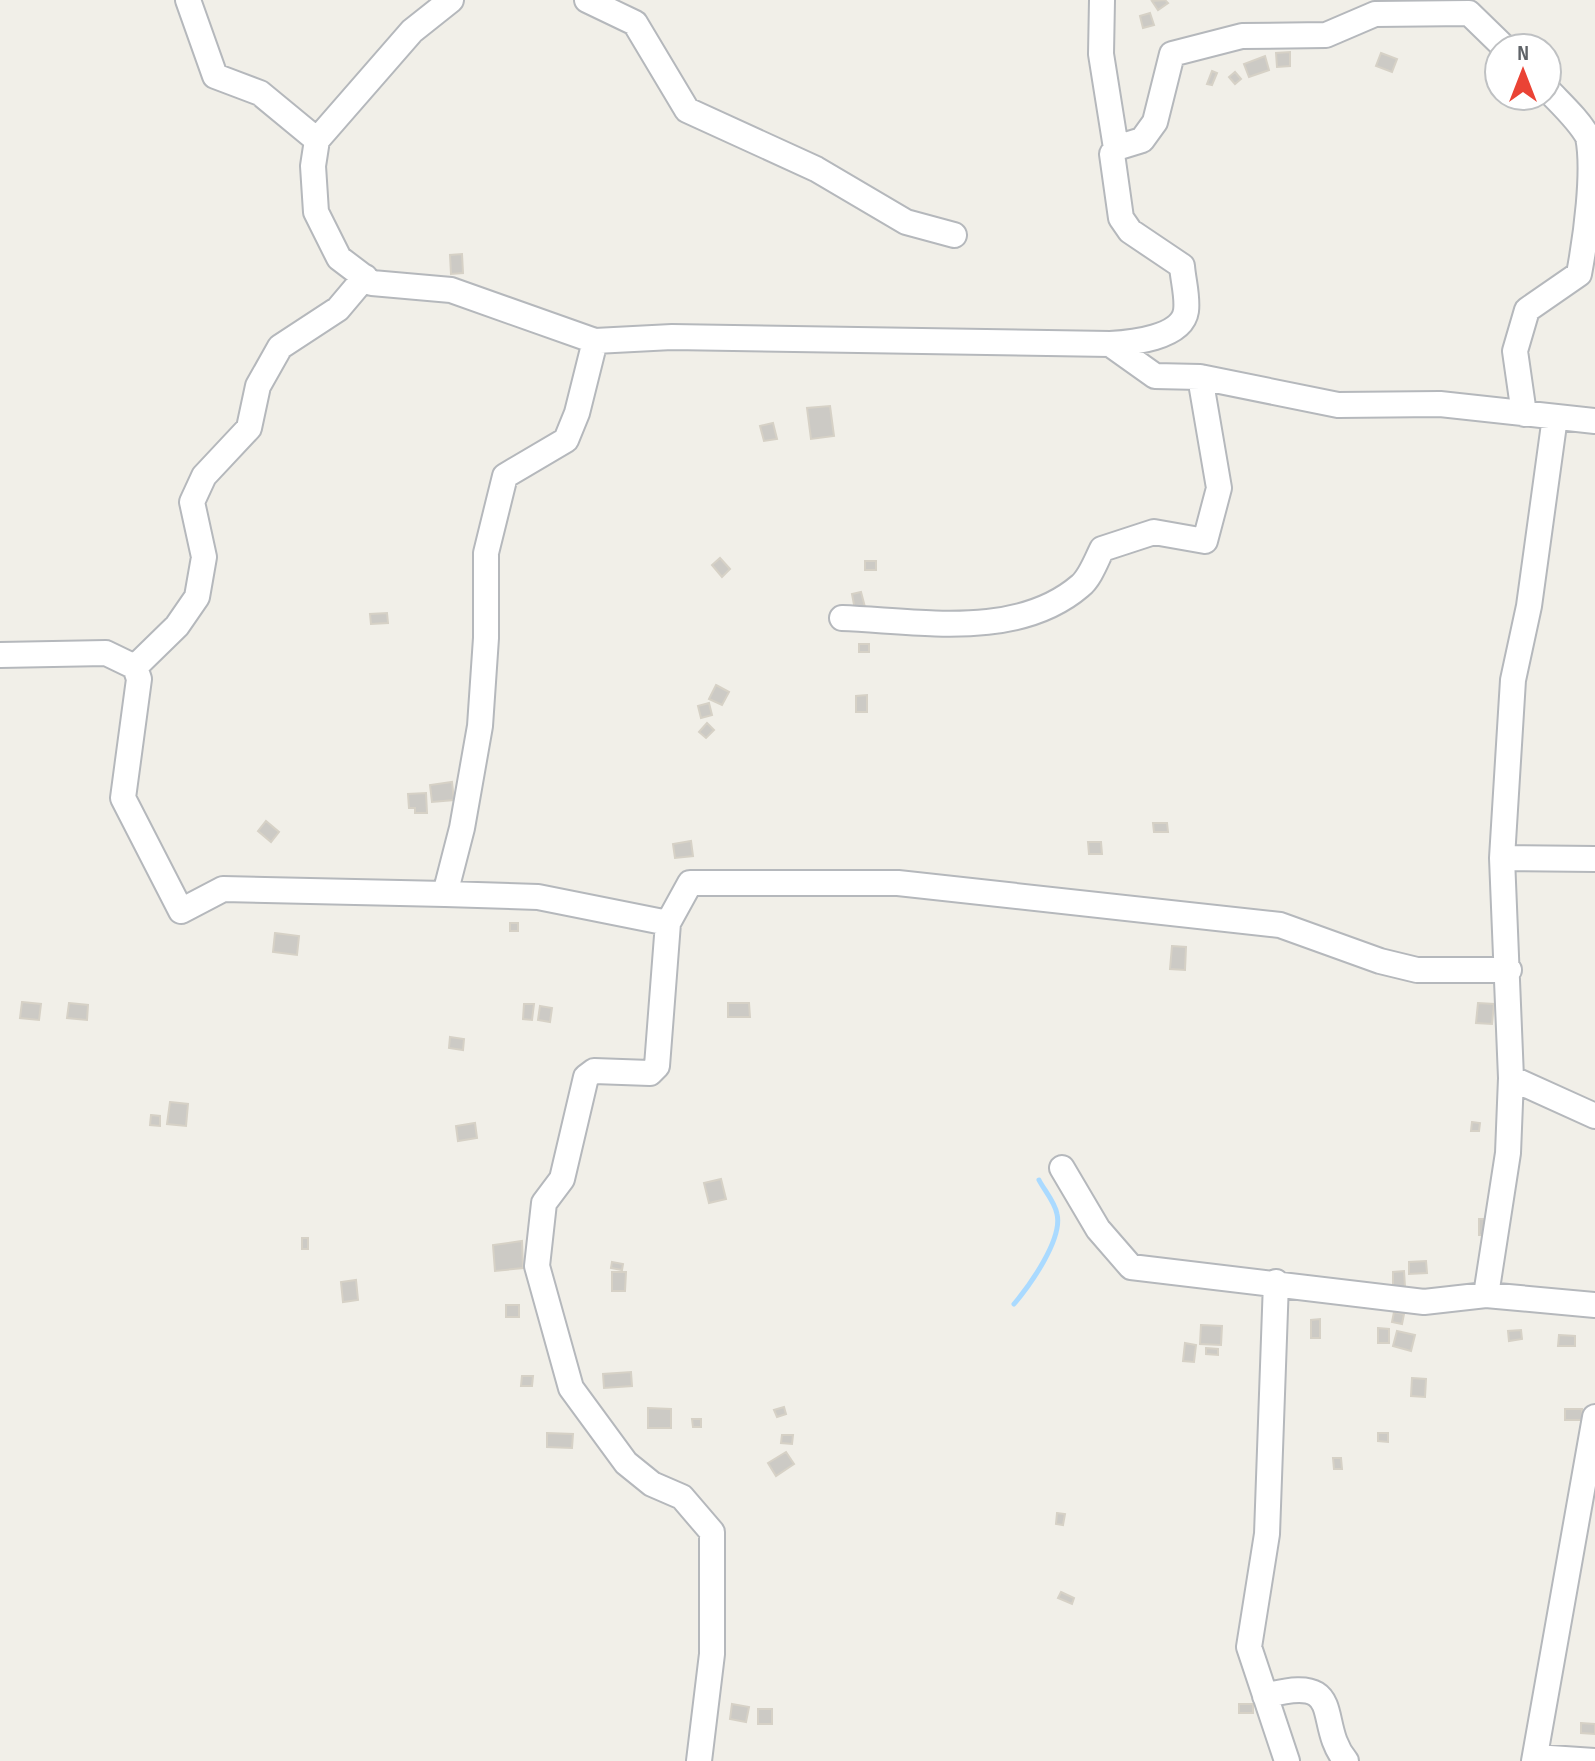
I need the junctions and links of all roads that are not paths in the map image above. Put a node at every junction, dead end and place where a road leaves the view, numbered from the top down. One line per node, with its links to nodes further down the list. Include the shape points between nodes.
1 (188, 0): 7 (street, via 215,76 260,93)
2 (451, 0): 7 (street, via 412,31)
3 (587, 0): 9 (street, via 635,23 687,110 816,169 906,222)
4 (1102, 0): 8 (street, via 1101,54)
5 (1489, 32): 8 (street, via 1469,13 1375,14 1326,35 1242,36 1172,54 1155,122 1142,140)
6 (1563, 107): 14 (street, via 1588,135 1595,159 1590,221 1579,274 1527,310 1515,351)
7 (317, 140): 10 (street, via 316,212 339,258)
8 (1116, 148): 12 (street, via 1112,154 1121,218 1130,231 1182,266 1186,312 1177,326 1140,343)
9 (954, 235)
10 (365, 277): 11 (street, via 372,283 451,290); 19 (street, via 338,309 280,347 258,386 249,428 204,476 192,502 204,557 197,597 177,626)
11 (595, 341): 12 (street, via 672,337); 22 (street, via 566,440 505,476 486,553 480,726)
12 (1110, 344): 13 (street, via 1155,376)
13 (1200, 377): 14 (street, via 1338,405 1440,404); 17 (street, via 1219,488 1205,541 1154,532 1102,549 1083,584 1048,608 988,623)
14 (1524, 414): 15 (street)
15 (1555, 417): 16 (street); 20 (street, via 1529,606 1513,680)
16 (1595, 421)
17 (842, 618)
18 (0, 655): 19 (street, via 106,653)
19 (135, 667): 22 (street, via 139,679 123,798 181,911 223,889)
20 (1502, 858): 21 (street); 24 (street)
21 (1595, 859)
22 (445, 894): 23 (street, via 538,897)
23 (668, 923): 24 (street, via 690,883 898,883 1280,925 1417,970); 34 (street, via 657,1066 650,1073 594,1071 586,1077 562,1179 544,1203 537,1266 571,1388 626,1463 652,1484 682,1497 712,1532 712,1654)
24 (1509, 970): 25 (street)
25 (1511, 1078): 26 (street); 29 (street, via 1508,1153)
26 (1595, 1116)
27 (1062, 1168): 28 (street, via 1098,1229 1131,1267)
28 (1276, 1282): 29 (street, via 1424,1302); 32 (street, via 1267,1534 1249,1647)
29 (1486, 1295): 30 (street)
30 (1595, 1305)
31 (1595, 1417): 33 (street)
32 (1265, 1696): 35 (street); 36 (street, via 1290,1689 1313,1692 1325,1702)
33 (1535, 1759): 37 (street)
34 (699, 1761)
35 (1287, 1761)
36 (1346, 1761)
37 (1595, 1761)

